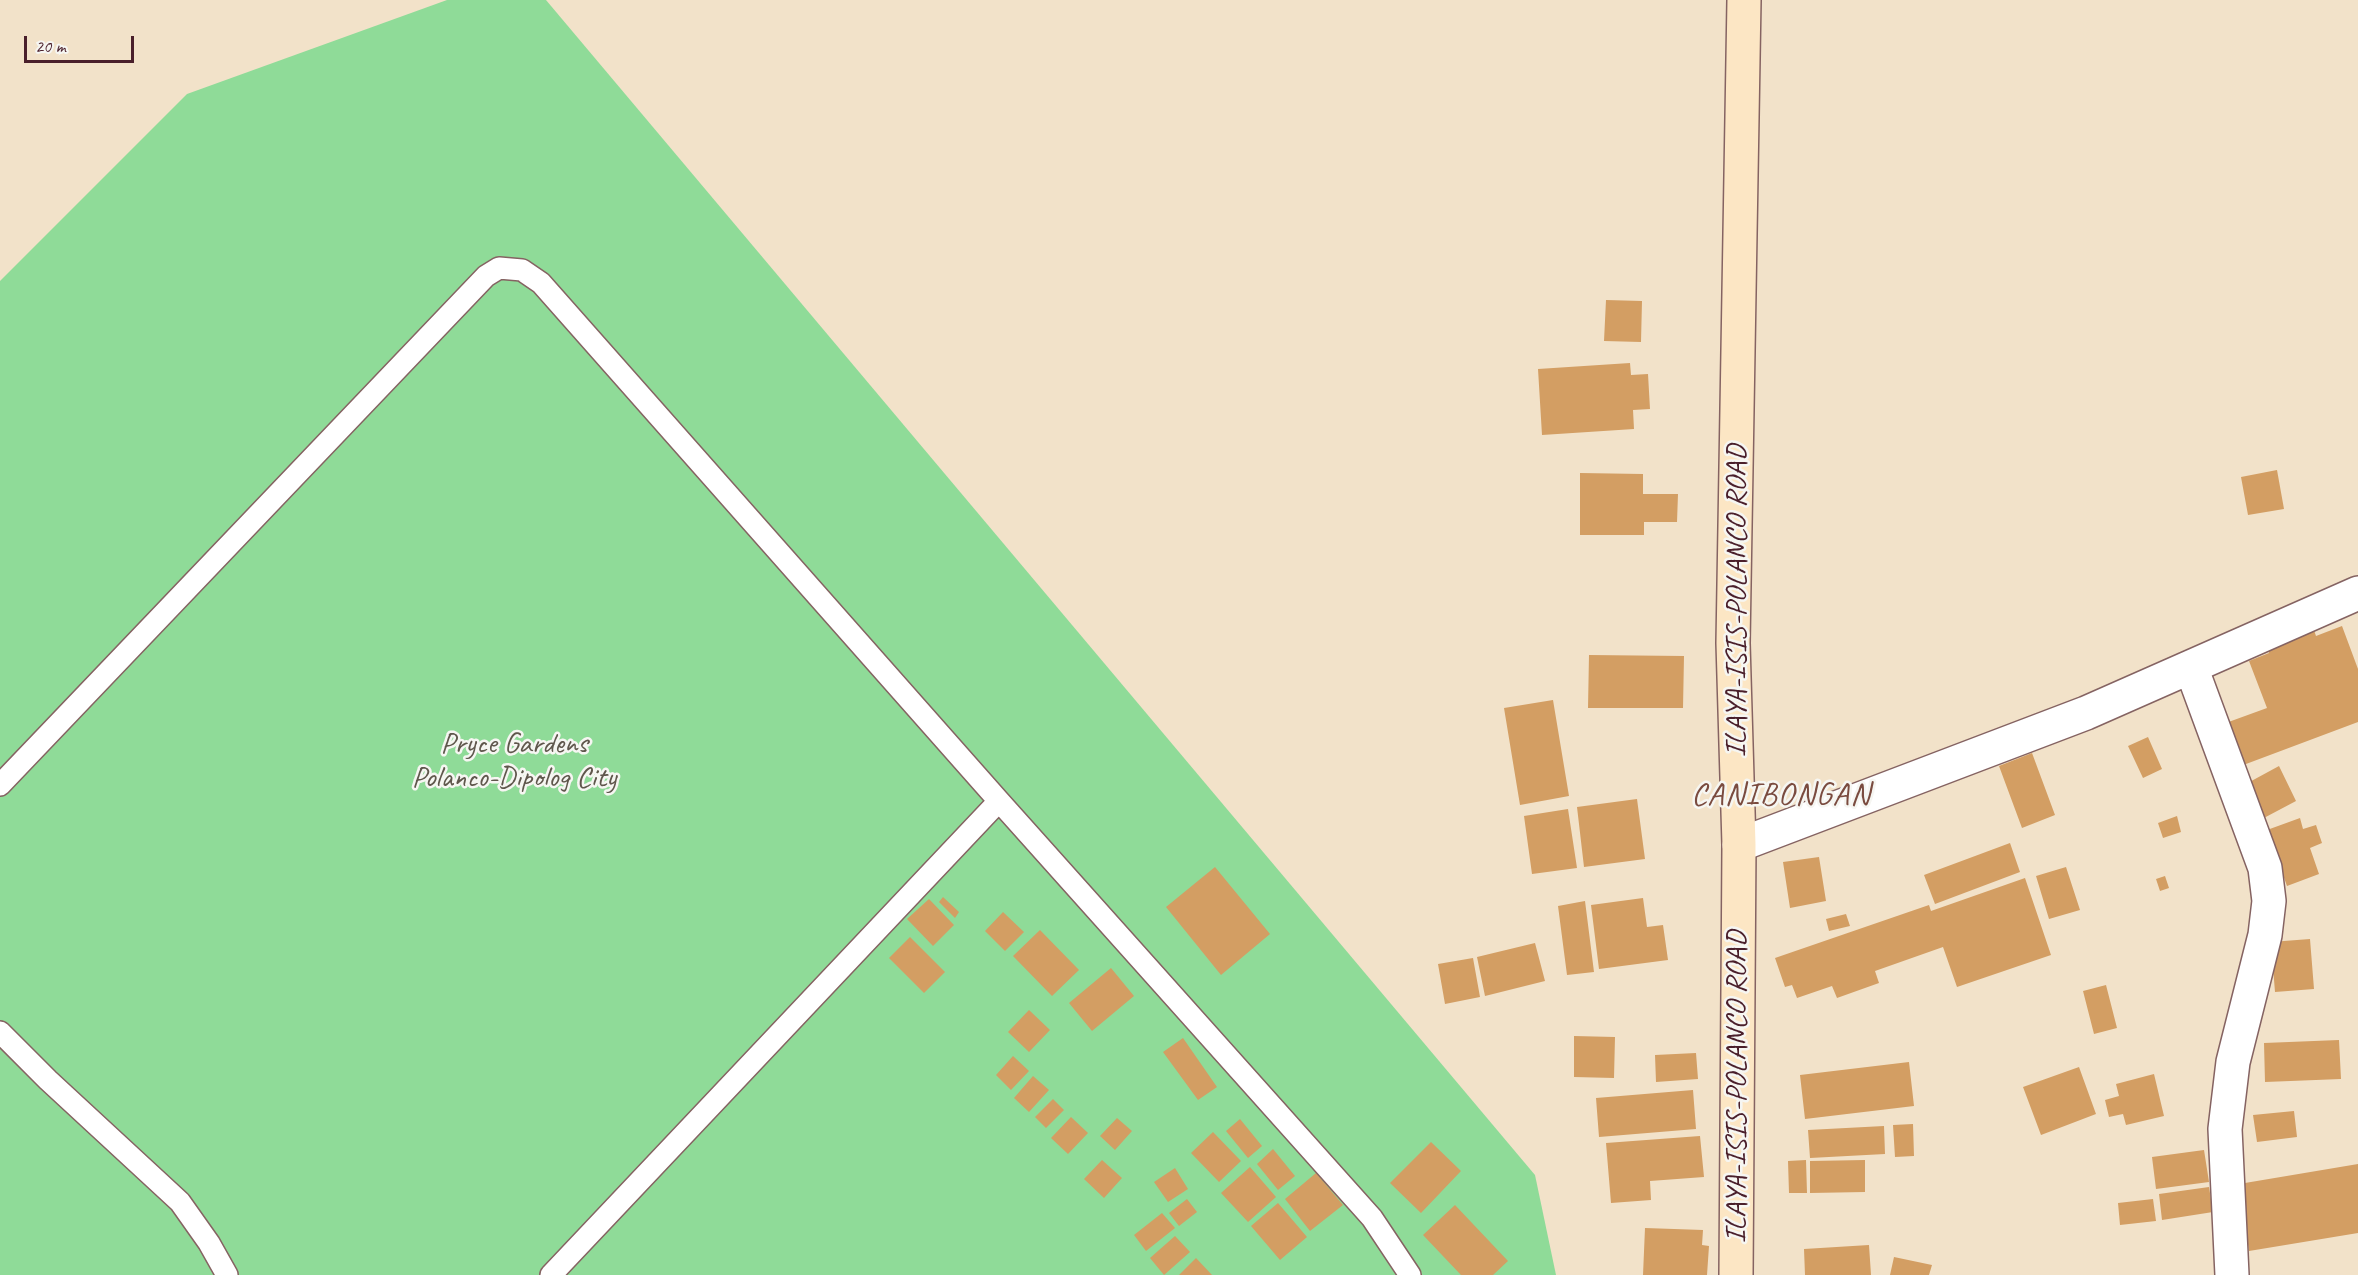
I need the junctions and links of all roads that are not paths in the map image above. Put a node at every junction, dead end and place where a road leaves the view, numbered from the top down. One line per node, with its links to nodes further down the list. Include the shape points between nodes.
1 (1744, 0): 6 (main road, ILAYA-ISIS-POLANCO ROAD, via 1733,644)
2 (2358, 593): 3 (street)
3 (2191, 667): 6 (street, via 2086,713); 12 (street, via 2265,868 2270,901 2233,1062 2225,1129)
4 (0, 785): 5 (lane, via 486,276 499,268 522,270 541,283)
5 (999, 801): 9 (lane); 10 (lane, via 1372,1218)
6 (1739, 845): 11 (main road, ILAYA-ISIS-POLANCO ROAD)
7 (0, 1032): 8 (lane, via 180,1202)
8 (226, 1275)
9 (551, 1275)
10 (1410, 1275)
11 (1736, 1275)
12 (2232, 1275)

